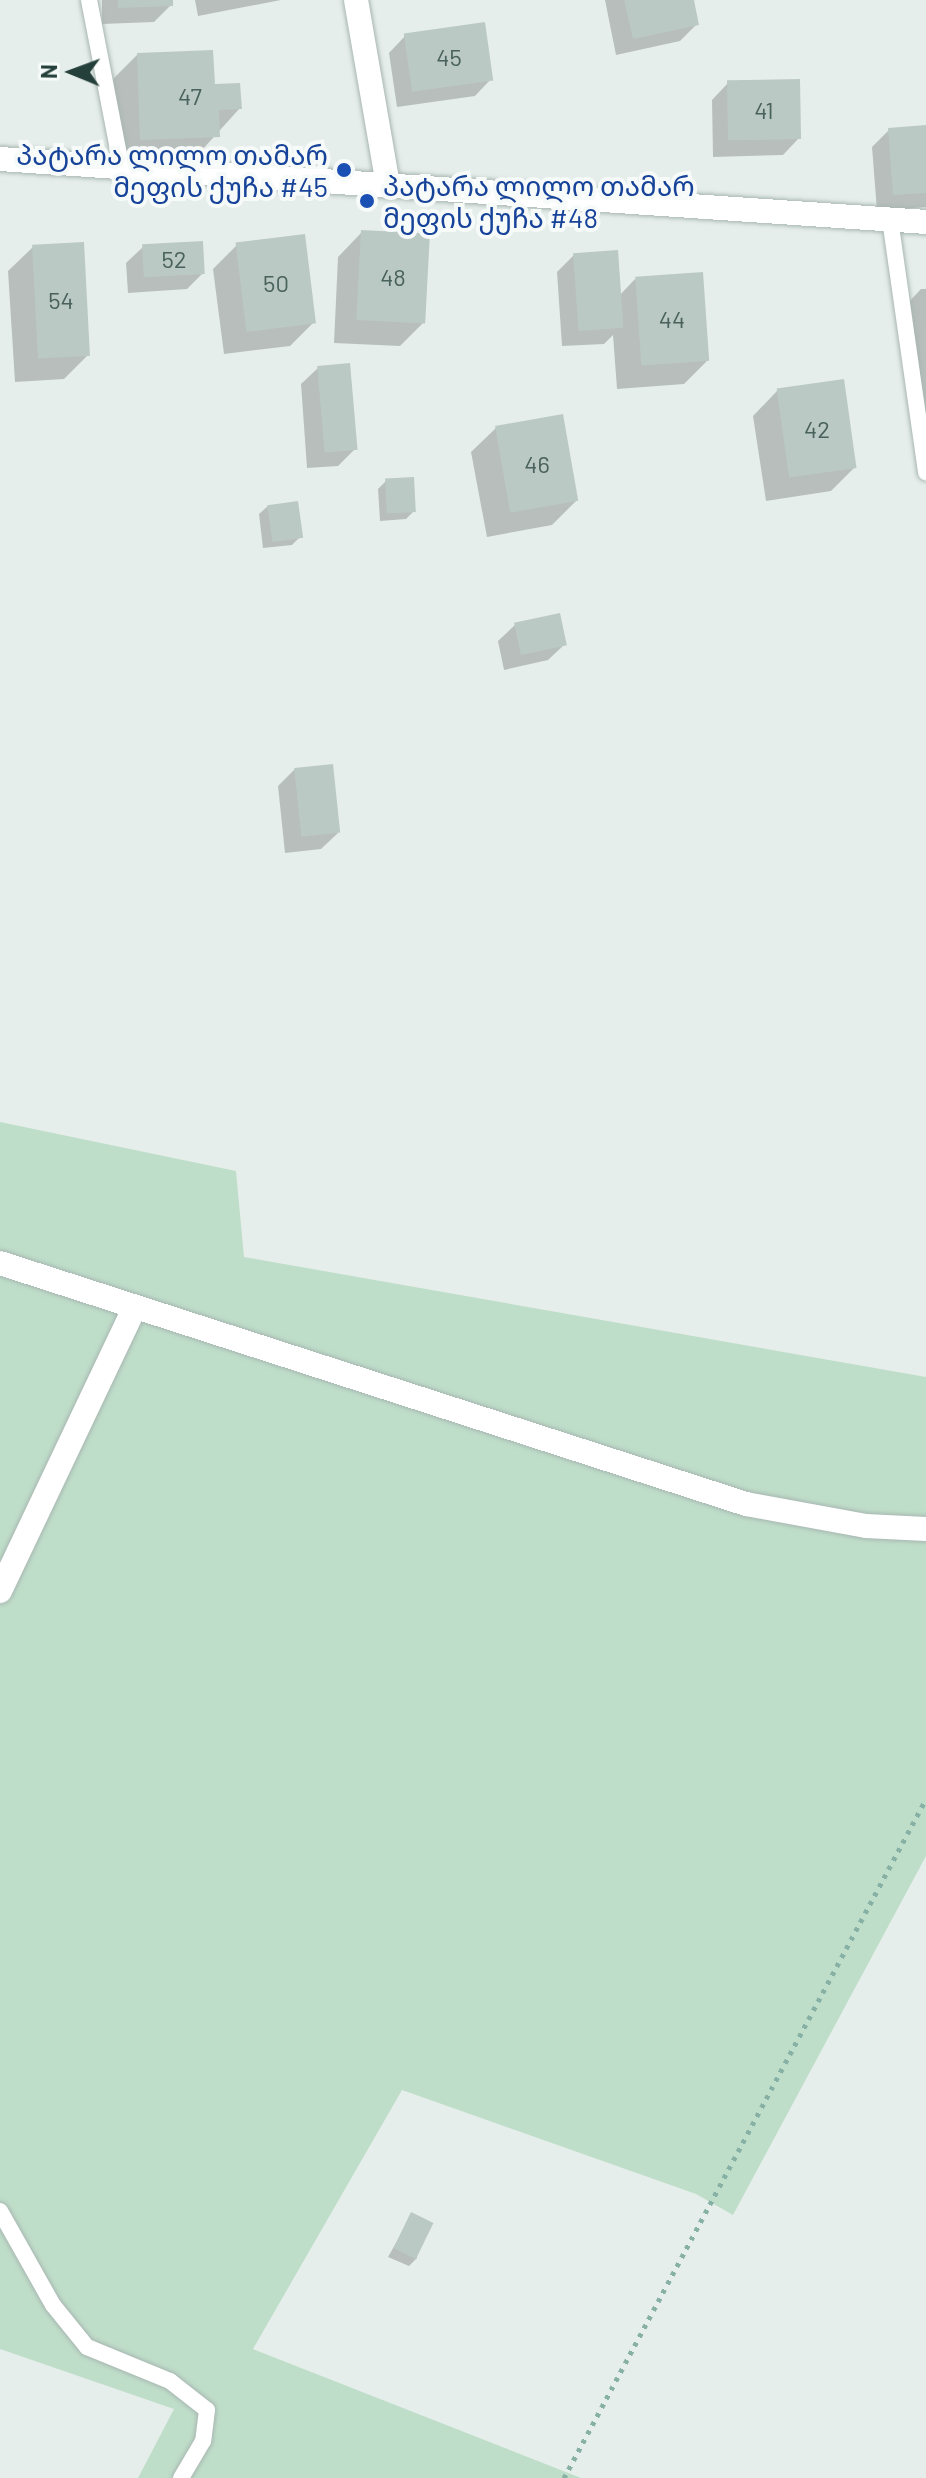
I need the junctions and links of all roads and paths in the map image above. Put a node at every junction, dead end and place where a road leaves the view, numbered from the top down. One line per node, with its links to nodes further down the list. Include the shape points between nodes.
1 (89, 0): 4 (lane)
2 (356, 0): 5 (street)
3 (0, 159): 4 (street)
4 (122, 169): 5 (street)
5 (388, 186): 6 (street)
6 (890, 219): 7 (street); 8 (lane)
7 (926, 222)
8 (926, 472)
9 (0, 1263): 10 (street)
10 (135, 1307): 11 (street, via 746,1504 866,1526); 12 (street)
11 (926, 1529)
12 (0, 1591)
13 (926, 1799): 16 (path)
14 (0, 2211): 15 (lane, via 53,2305 87,2347 170,2381 207,2410 203,2441)
15 (181, 2478)
16 (564, 2478)

